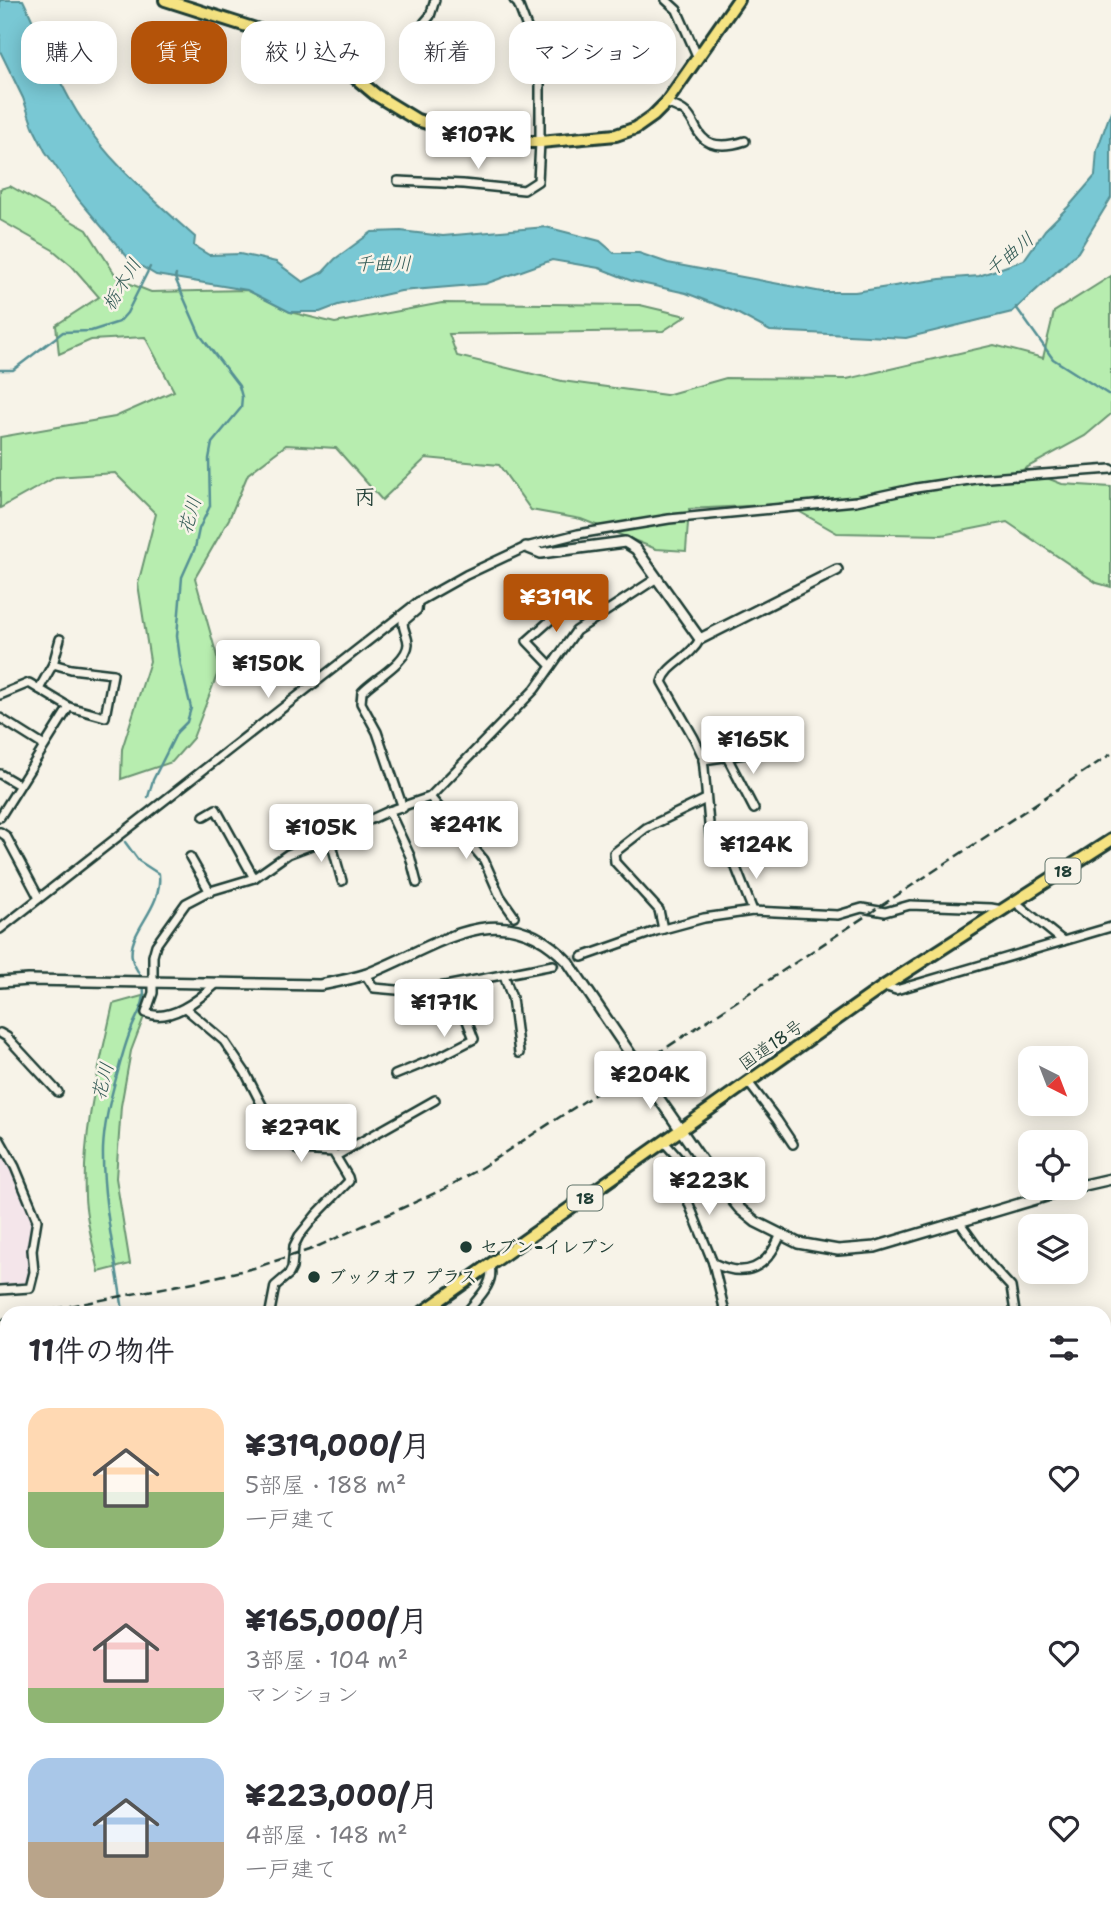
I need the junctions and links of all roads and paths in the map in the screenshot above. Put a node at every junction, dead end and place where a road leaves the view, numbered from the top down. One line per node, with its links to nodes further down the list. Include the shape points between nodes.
1 (165, 0): 10 (main road, via 284,38 339,64 376,95 417,120 470,136)
2 (435, 0): 6 (street)
3 (514, 0): 10 (street, via 540,61)
4 (666, 0): 7 (street, via 677,10)
5 (738, 0): 7 (main road)
6 (426, 21)
7 (698, 58): 8 (main road)
8 (666, 103): 9 (street, via 685,112 710,143); 10 (main road, via 636,128 616,135)
9 (745, 141)
10 (540, 142): 11 (street, via 538,181 524,190)
11 (398, 181)
12 (1111, 469): 13 (street, via 976,479 856,501 669,519)
13 (526, 547): 15 (street, via 541,553 625,542 636,549); 17 (street)
14 (837, 570): 19 (street)
15 (657, 578): 19 (street); 21 (street, via 576,631)
16 (572, 601): 21 (street, via 527,640)
17 (418, 602): 34 (street, via 417,610 404,622 408,647 401,660 362,692 361,703 377,732); 47 (street)
18 (60, 639): 20 (street)
19 (700, 639): 29 (street, via 694,651 665,673 662,682)
20 (53, 664): 22 (street); 24 (street, via 113,674 105,717)
21 (551, 666): 32 (street, via 535,689)
22 (39, 689): 23 (street, via 29,683); 24 (street)
23 (0, 695)
24 (69, 707): 27 (street)
25 (0, 718): 27 (street)
26 (770, 733): 28 (street, via 745,754)
27 (43, 745): 31 (street)
28 (727, 757): 29 (street); 35 (street)
29 (703, 760): 33 (street)
30 (0, 774): 31 (street)
31 (19, 785): 38 (street)
32 (430, 797): 34 (street); 51 (street, via 484,860)
33 (706, 799): 50 (street, via 710,835 733,860); 54 (street, via 646,828 614,853 615,862 659,910)
34 (402, 808): 36 (street)
35 (754, 809)
36 (389, 811): 40 (street); 45 (street)
37 (204, 816): 43 (street, via 216,809)
38 (0, 817)
39 (0, 831): 47 (street)
40 (330, 838): 43 (street, via 288,854); 44 (street)
41 (1111, 840): 48 (main road, 国道18号 / 18)
42 (190, 857): 46 (street)
43 (254, 878): 46 (street)
44 (342, 881)
45 (417, 883)
46 (210, 892): 61 (street, via 186,903 156,945)
47 (39, 898): 53 (street)
48 (1015, 902): 49 (main road, 国道18号 / 18); 55 (street)
49 (1002, 910): 50 (street, via 910,905 885,912 862,908 838,915); 64 (main road, 国道18号 / 18)
50 (753, 911): 54 (street)
51 (514, 916)
52 (1111, 927): 55 (street)
53 (0, 929)
54 (663, 929): 56 (street)
55 (1063, 941): 64 (street, via 896,990)
56 (582, 957)
57 (553, 965): 59 (street)
58 (365, 974): 62 (street, via 320,985); 63 (street, via 374,988 408,991); 72 (street, bridge, via 468,931 502,926 546,942 568,962)
59 (504, 975): 63 (street); 67 (street, via 512,998)
60 (0, 982): 61 (street)
61 (150, 983): 62 (street); 65 (street, via 151,1003 146,1013 153,1017)
62 (215, 985): 65 (street)
63 (445, 986): 68 (street, via 474,1039)
64 (884, 986): 69 (main road, 国道18号 / 18)
65 (186, 1008): 76 (street, via 224,1041 268,1116 298,1150)
66 (0, 1033): 70 (street)
67 (519, 1053)
68 (395, 1075)
69 (748, 1082): 72 (main road, 国道18号 / 18); 75 (street)
70 (58, 1092)
71 (435, 1100): 76 (street)
72 (681, 1130): 74 (main road, 国道18号 / 18); 81 (street, via 740,1209)
73 (0, 1140): 84 (street, via 37,1220 30,1288)
74 (664, 1142): 82 (street, via 687,1168 689,1204); 83 (main road, 国道18号 / 18)
75 (793, 1144)
76 (336, 1156): 85 (street, via 349,1181 299,1236 289,1274 275,1286)
77 (1111, 1179): 78 (street)
78 (1088, 1185)
79 (1036, 1200): 80 (street)
80 (960, 1223): 81 (street, via 856,1250 822,1248); 89 (street, via 1011,1287)
81 (780, 1236): 82 (street, via 760,1266 729,1270)
82 (713, 1264): 88 (street)
83 (490, 1267): 86 (main road, 国道18号 / 18); 87 (street, via 491,1281)
84 (0, 1290)
85 (271, 1306)
86 (430, 1306)
87 (472, 1306)
88 (724, 1306)
89 (1014, 1306)

